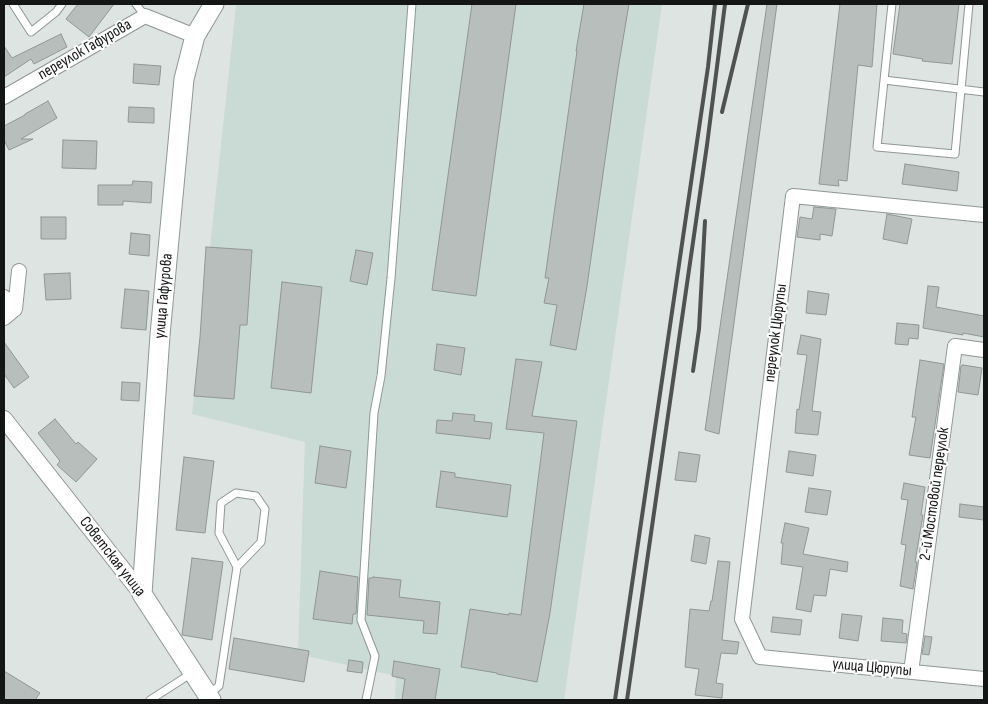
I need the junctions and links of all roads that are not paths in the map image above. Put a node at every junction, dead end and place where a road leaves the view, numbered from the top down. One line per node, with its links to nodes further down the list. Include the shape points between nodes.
1 (13, 4): 2 (lane, via 31,32)
2 (62, 4)
3 (136, 4): 8 (lane)
4 (214, 4): 9 (main road, улица Гафурова)
5 (412, 4): 29 (lane, via 391,278 374,413 361,620 375,656)
6 (892, 4): 10 (lane)
7 (970, 4): 11 (lane)
8 (145, 16): 9 (street, переулок Гафурова); 13 (street, переулок Гафурова)
9 (195, 36): 22 (main road, улица Гафурова, via 184,79 160,335)
10 (884, 80): 11 (lane); 11 (lane, via 877,147 956,154)
11 (962, 90): 12 (lane)
12 (984, 92)
13 (4, 96)
14 (984, 216): 23 (street, переулок Цюрупы, via 793,196 742,620)
15 (19, 271): 17 (street)
16 (4, 297): 17 (street)
17 (15, 309): 18 (street)
18 (4, 318)
19 (984, 350): 25 (street, 2-й Мостовой переулок, via 955,346)
20 (4, 419): 22 (street, Советская улица)
21 (236, 567): 21 (lane, via 261,542 265,509 256,496 236,493 221,503 218,533); 27 (lane, via 219,686)
22 (142, 594): 24 (main road, Советская улица)
23 (760, 658): 25 (street, улица Цюрупы)
24 (192, 672): 27 (main road, Советская улица); 28 (lane)
25 (912, 672): 26 (street, улица Цюрупы)
26 (984, 678)
27 (209, 698)
28 (150, 700)
29 (366, 700)

